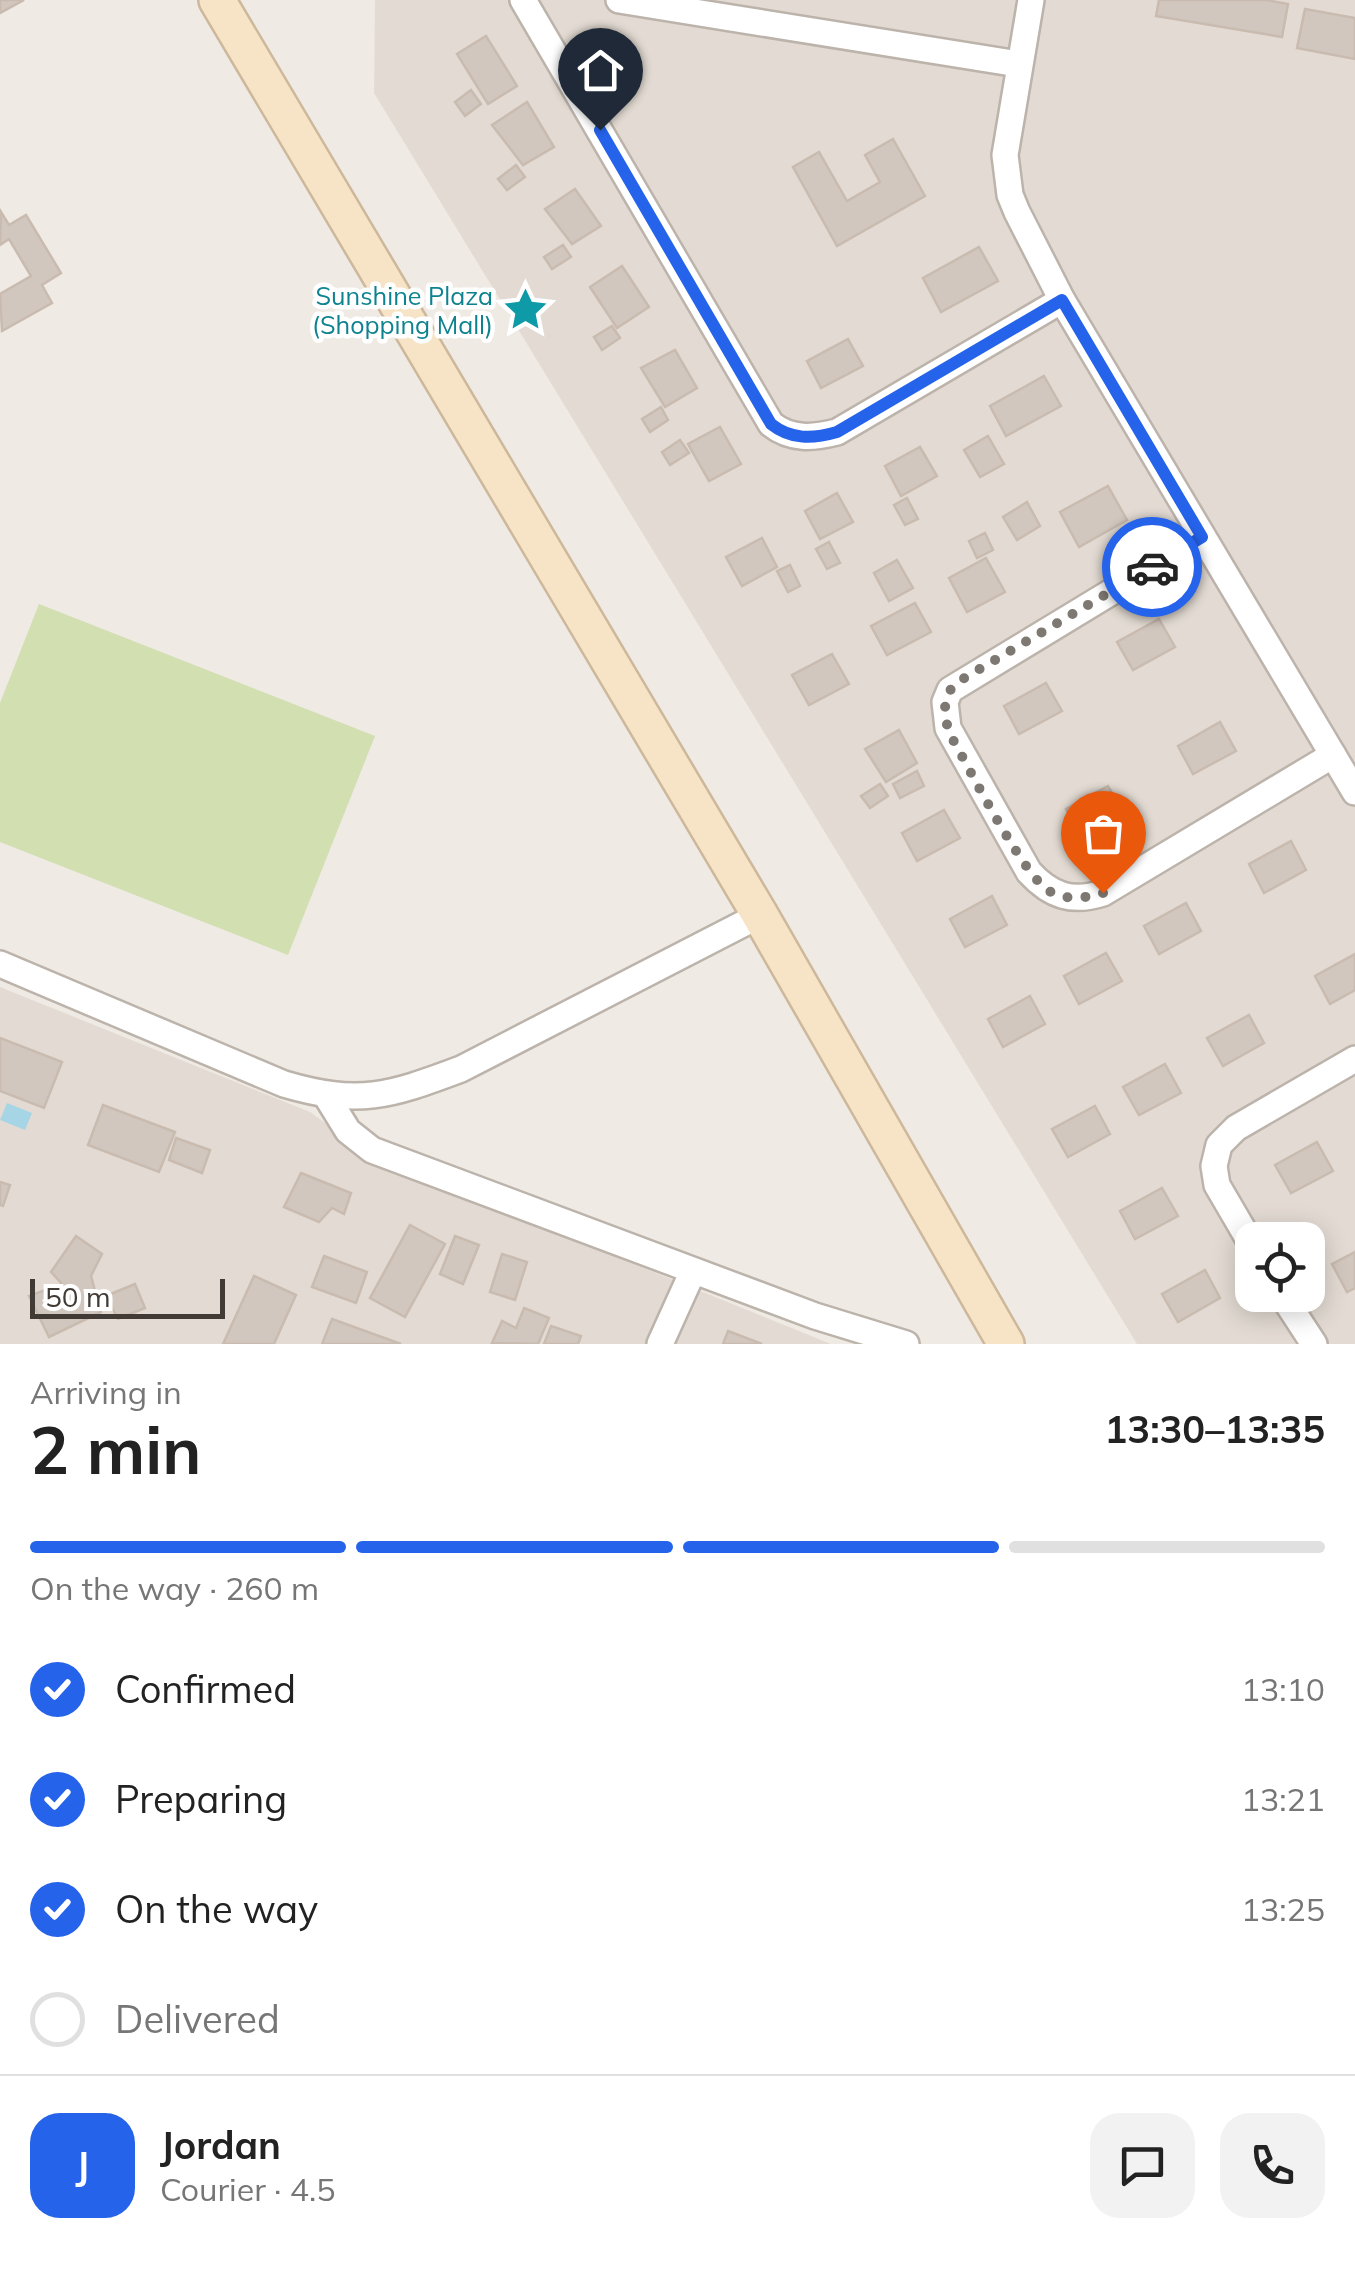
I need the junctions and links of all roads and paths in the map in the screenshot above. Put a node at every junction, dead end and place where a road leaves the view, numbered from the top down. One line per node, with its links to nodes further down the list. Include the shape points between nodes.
1 (217, 0): 10 (street)
2 (523, 0): 6 (street, via 771,424 785,434 837,432)
3 (618, 0): 5 (street)
4 (1030, 0): 5 (street)
5 (1018, 64): 6 (street, via 1007,177 1017,212)
6 (1062, 300): 7 (street)
7 (1202, 537): 8 (street); 8 (street, via 950,690 948,728 1030,872 1064,897 1103,893)
8 (1333, 755): 9 (street)
9 (1355, 792)
10 (760, 915): 13 (street, via 461,1070 368,1098); 19 (street)
11 (0, 964): 13 (street)
12 (1355, 1059): 14 (street, via 1236,1128 1219,1145 1218,1186)
13 (327, 1097): 15 (street, via 348,1130 372,1150)
14 (1239, 1222)
15 (694, 1271): 17 (street); 18 (street)
16 (1292, 1312): 20 (street)
17 (660, 1344)
18 (906, 1344)
19 (1006, 1344)
20 (1314, 1344)

